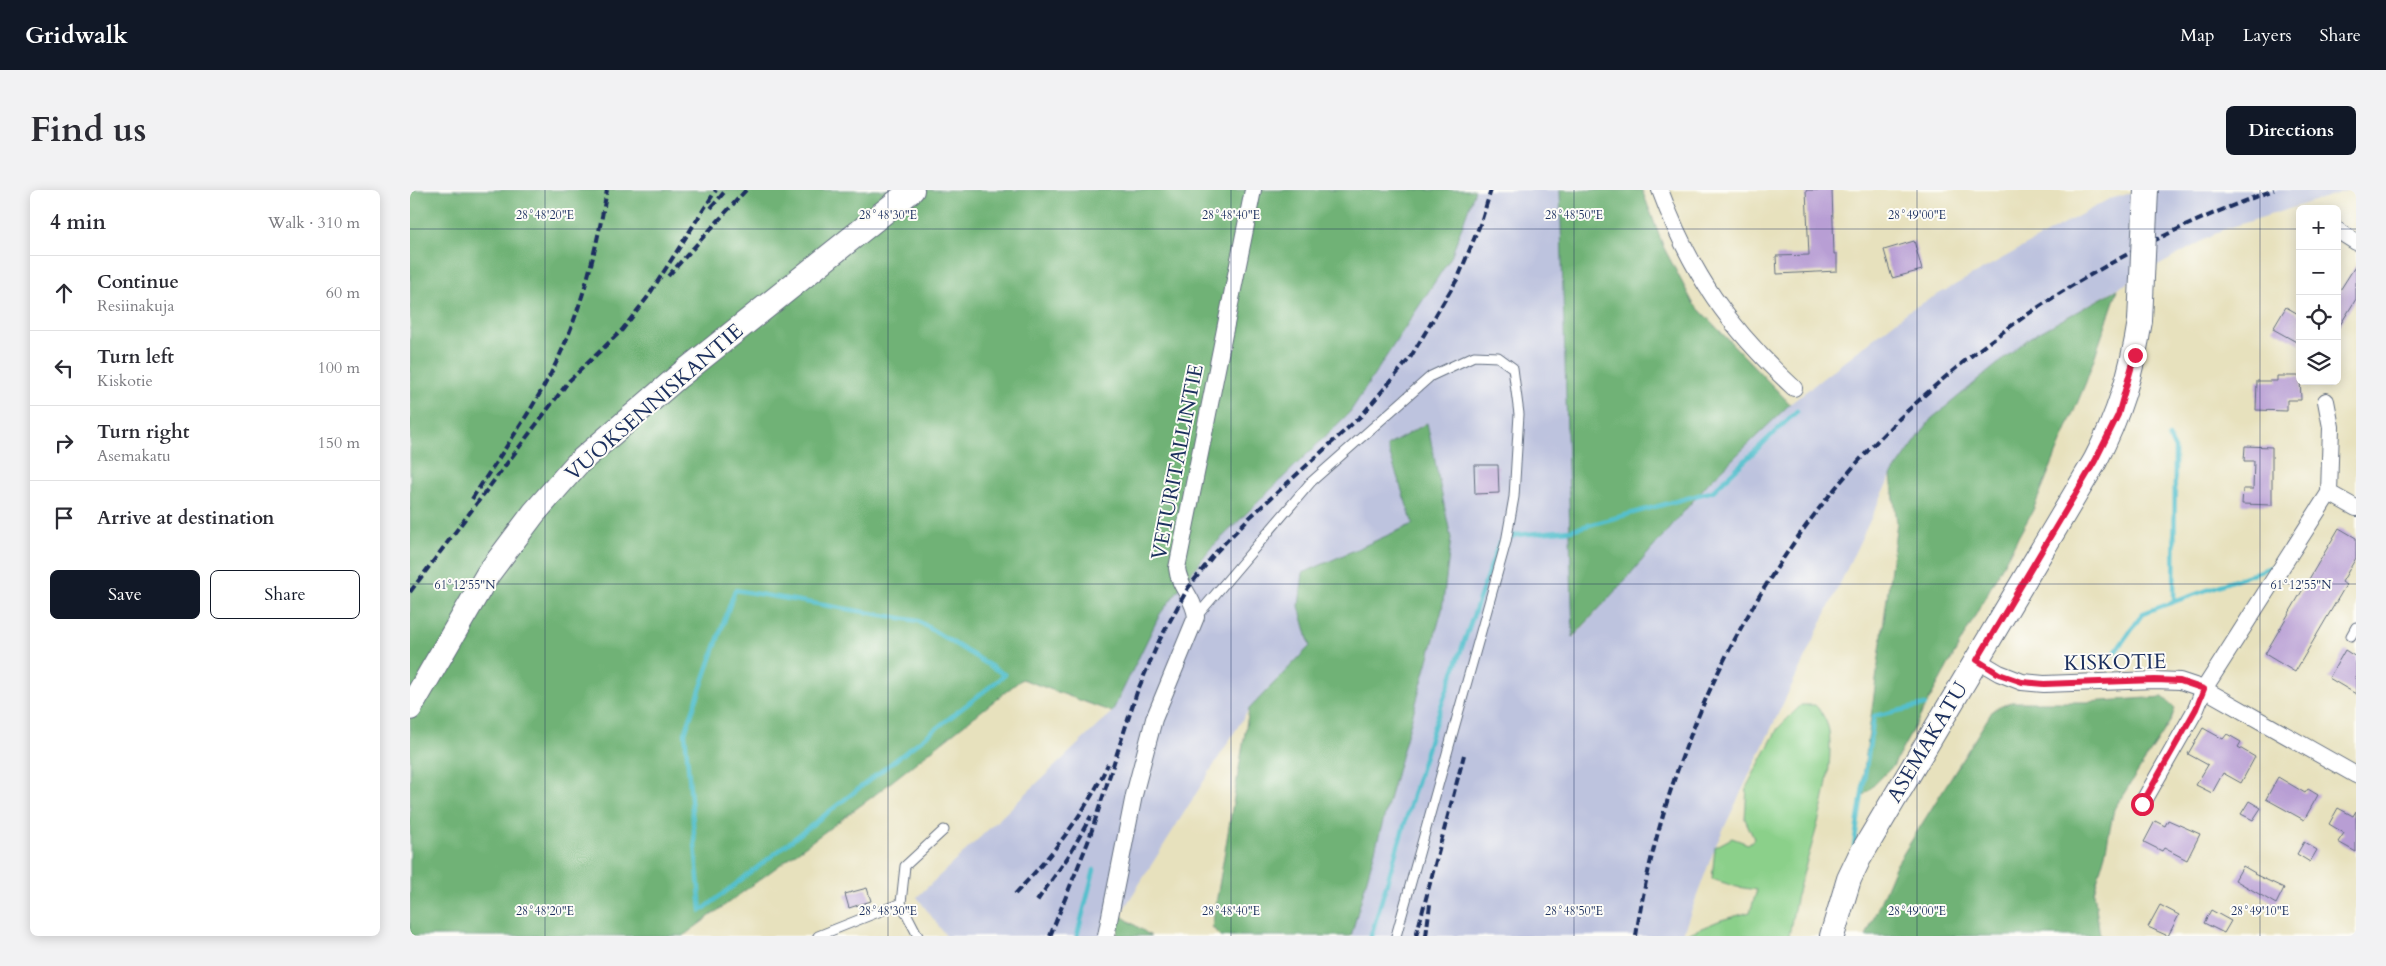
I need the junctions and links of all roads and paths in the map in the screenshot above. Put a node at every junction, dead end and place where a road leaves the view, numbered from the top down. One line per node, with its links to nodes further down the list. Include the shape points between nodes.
1 (912, 190): 14 (street, VUOKSENNISKANTIE, via 679,376 577,464 534,513 488,574)
2 (1253, 190): 11 (street, VETURITALLINTIE, via 1177,568 1178,579 1195,605)
3 (1660, 190): 7 (street, via 1676,233 1731,323 1758,355)
4 (2146, 190): 12 (street, ASEMAKATU, bridge, via 2140,321 2128,384 2108,436)
5 (2341, 233): 6 (street)
6 (2356, 242)
7 (1794, 388)
8 (2326, 401): 9 (street, via 2331,427)
9 (2329, 493): 10 (street); 13 (street)
10 (2356, 508)
11 (1196, 617): 21 (street, via 1154,719 1134,795); 22 (lane, via 1311,482 1431,376 1474,356 1498,357 1513,368 1519,414 1514,497 1506,542)
12 (1977, 660): 13 (street, KISKOTIE, via 1999,674 2022,682 2155,680 2180,681); 23 (street, ASEMAKATU, via 1858,858)
13 (2204, 689): 15 (street, KISKOTIE); 16 (street)
14 (410, 708)
15 (2356, 775)
16 (2142, 804)
17 (944, 830): 18 (lane, via 905,866)
18 (901, 903): 19 (lane); 20 (lane)
19 (818, 936)
20 (918, 936)
21 (1106, 936)
22 (1396, 936)
23 (1832, 936)

